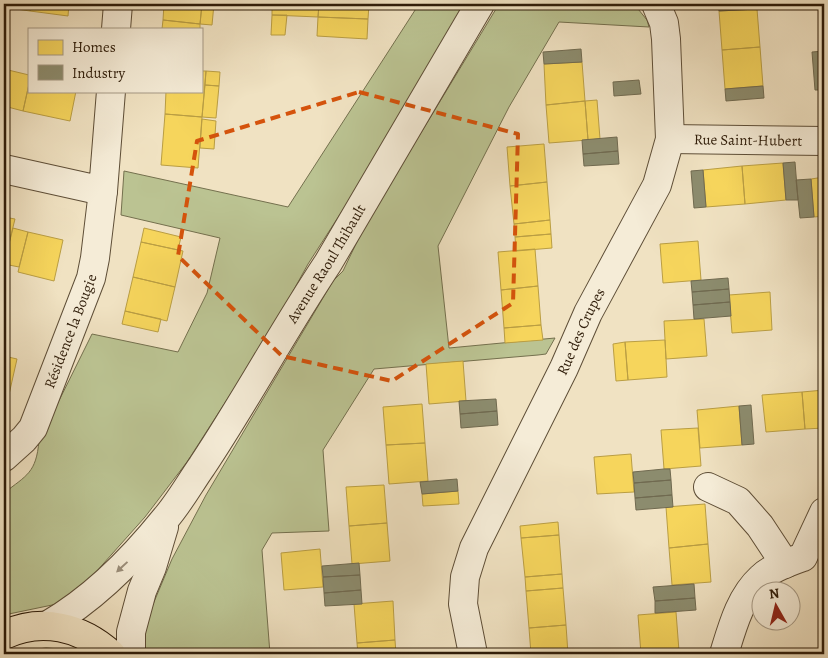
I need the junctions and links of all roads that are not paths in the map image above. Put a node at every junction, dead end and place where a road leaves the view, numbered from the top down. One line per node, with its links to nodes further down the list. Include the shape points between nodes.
1 (118, 4): 4 (street)
2 (480, 4): 13 (street, Avenue Raoul Thibault, via 236,414)
3 (656, 4): 6 (street, Rue des Crupes, via 666,39)
4 (116, 28)
5 (111, 92): 9 (street, Résidence la Bougie)
6 (670, 139): 7 (street, Rue Saint-Hubert); 19 (street, Rue des Crupes, via 657,185 588,313 474,548 464,577 463,604)
7 (824, 141)
8 (4, 169): 9 (street)
9 (103, 191): 10 (street, Résidence la Bougie, via 91,278 33,428)
10 (4, 457)
11 (708, 487): 14 (street, via 738,501)
12 (824, 512): 14 (street)
13 (166, 518): 15 (street, one-way to 15, via 126,564 70,612); 18 (street, via 133,624)
14 (794, 561): 20 (street, via 762,577 744,598)
15 (48, 625): 16 (main road, via 19,629); 17 (main road, via 83,634)
16 (4, 635)
17 (111, 654)
18 (131, 654)
19 (473, 654)
20 (724, 654)

